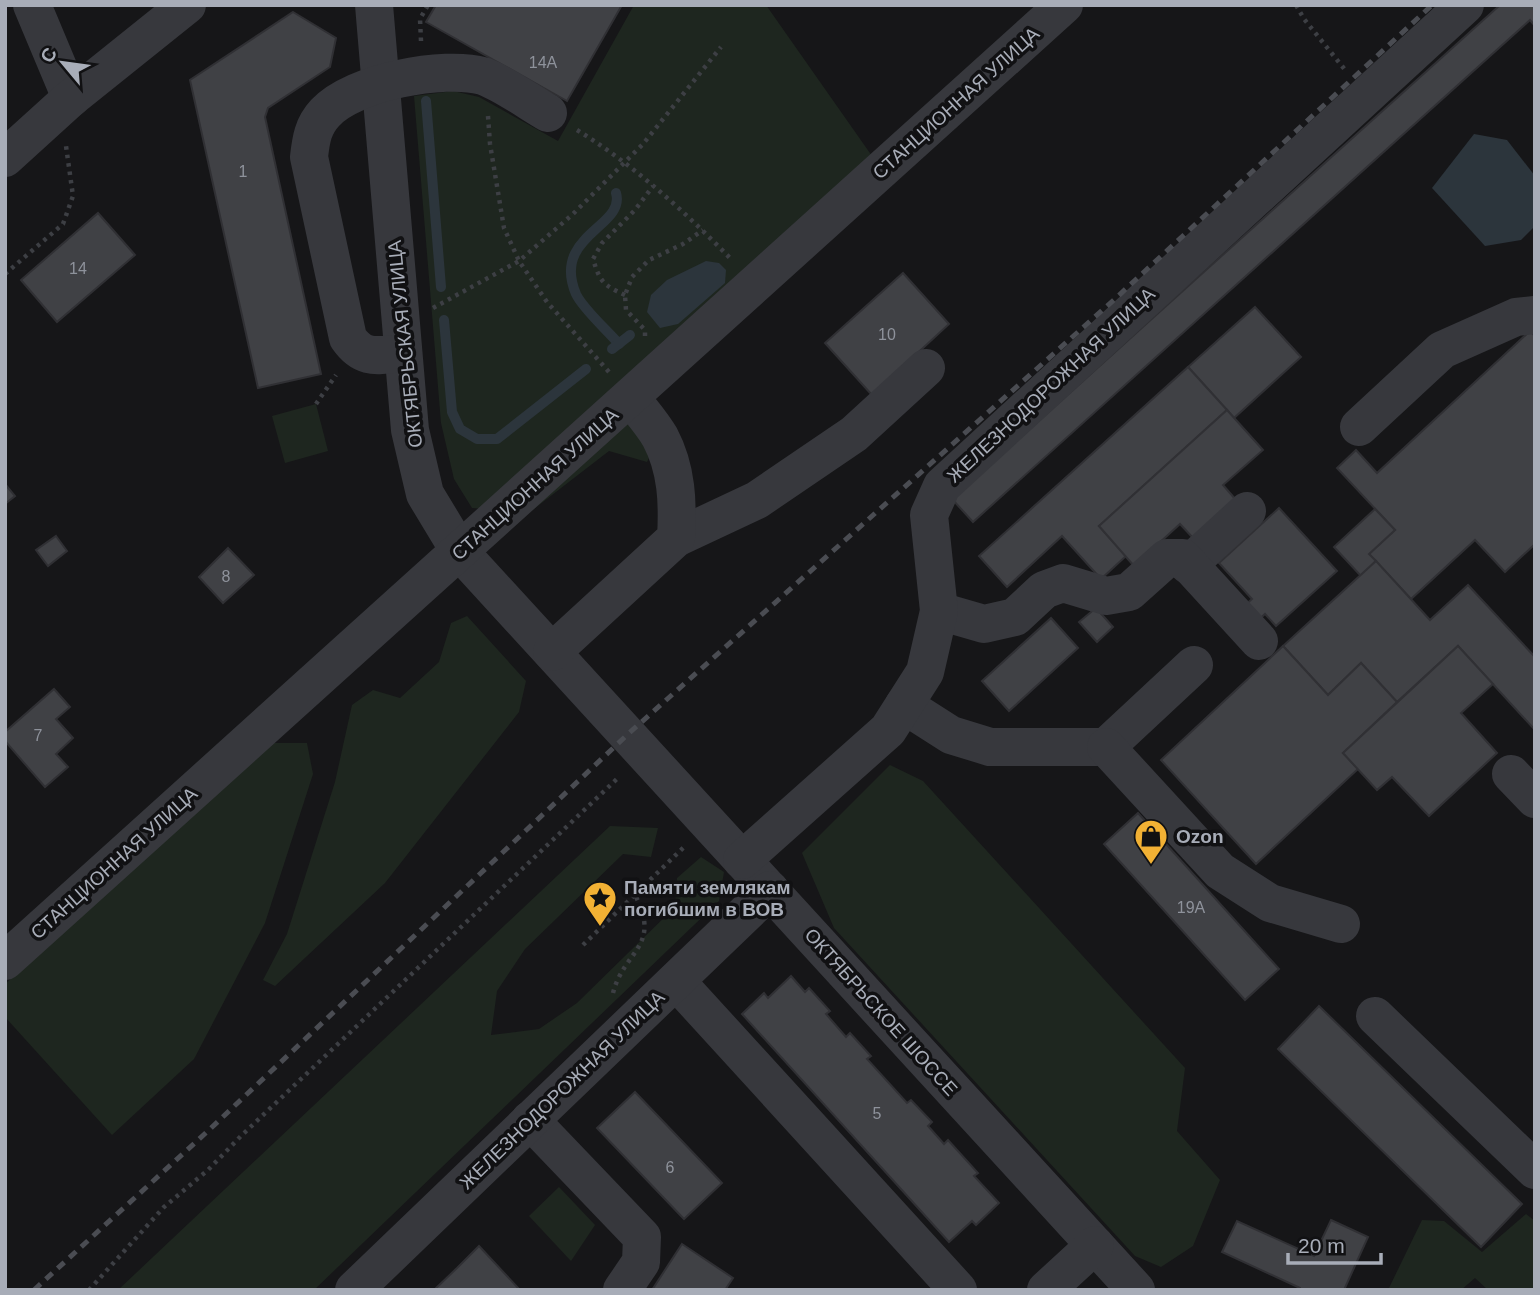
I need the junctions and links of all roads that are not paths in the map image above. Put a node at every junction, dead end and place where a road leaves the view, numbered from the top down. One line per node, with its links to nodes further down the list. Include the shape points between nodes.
1 (32, 5): 7 (street)
2 (187, 5): 7 (street)
3 (374, 5): 6 (street, ОКТЯБРЬСКАЯ УЛИЦА)
4 (1064, 5): 13 (street, СТАНЦИОННАЯ УЛИЦА, via 756,285)
5 (1465, 5): 19 (street, ЖЕЛЕЗНОДОРОЖНАЯ УЛИЦА, via 942,486 929,515)
6 (381, 85): 8 (street, via 458,71 485,77); 11 (street, ОКТЯБРЬСКАЯ УЛИЦА); 11 (street, via 355,92 326,111 312,132 309,156 348,338 357,350 370,356)
7 (66, 103): 9 (street)
8 (548, 113)
9 (5, 158)
10 (1535, 315): 14 (street, via 1516,317 1442,350)
11 (403, 353): 17 (street, ОКТЯБРЬСКАЯ УЛИЦА, via 410,430 425,494)
12 (926, 368): 16 (street, via 854,433 757,500)
13 (626, 382): 16 (street, via 660,437 671,467 678,503); 17 (street, СТАНЦИОННАЯ УЛИЦА)
14 (1359, 427)
15 (1247, 510): 18 (street)
16 (676, 538): 21 (street)
17 (460, 552): 21 (street, ОКТЯБРЬСКАЯ УЛИЦА); 29 (street, СТАНЦИОННАЯ УЛИЦА)
18 (1188, 565): 19 (street, via 1183,558 1167,558 1129,592 1106,596 1063,583 1044,590 1015,617 984,624); 20 (street)
19 (939, 611): 23 (street, ЖЕЛЕЗНОДОРОЖНАЯ УЛИЦА, via 925,671)
20 (1259, 641)
21 (552, 652): 24 (street, ОКТЯБРЬСКАЯ УЛИЦА)
22 (1194, 665): 25 (street)
23 (904, 705): 25 (street, via 951,735 990,747); 26 (street, ЖЕЛЕЗНОДОРОЖНАЯ УЛИЦА, via 888,730)
24 (636, 744): 26 (street, ОКТЯБРЬСКОЕ ШОССЕ)
25 (1106, 747): 28 (street, via 1220,871 1270,903)
26 (742, 860): 27 (street, ОКТЯБРЬСКОЕ ШОССЕ)
27 (770, 890): 30 (street, ЖЕЛЕЗНОДОРОЖНАЯ УЛИЦА); 34 (street, ОКТЯБРЬСКОЕ ШОССЕ)
28 (1341, 924)
29 (5, 961)
30 (676, 981): 32 (street, ЖЕЛЕЗНОДОРОЖНАЯ УЛИЦА); 37 (street)
31 (1375, 1016): 33 (street)
32 (530, 1120): 35 (street, ЖЕЛЕЗНОДОРОЖНАЯ УЛИЦА); 36 (street, via 642,1237 641,1262)
33 (1535, 1170)
34 (1095, 1245): 38 (street); 39 (street, ОКТЯБРЬСКОЕ ШОССЕ)
35 (354, 1290)
36 (622, 1290)
37 (958, 1290)
38 (1046, 1290)
39 (1136, 1290)

